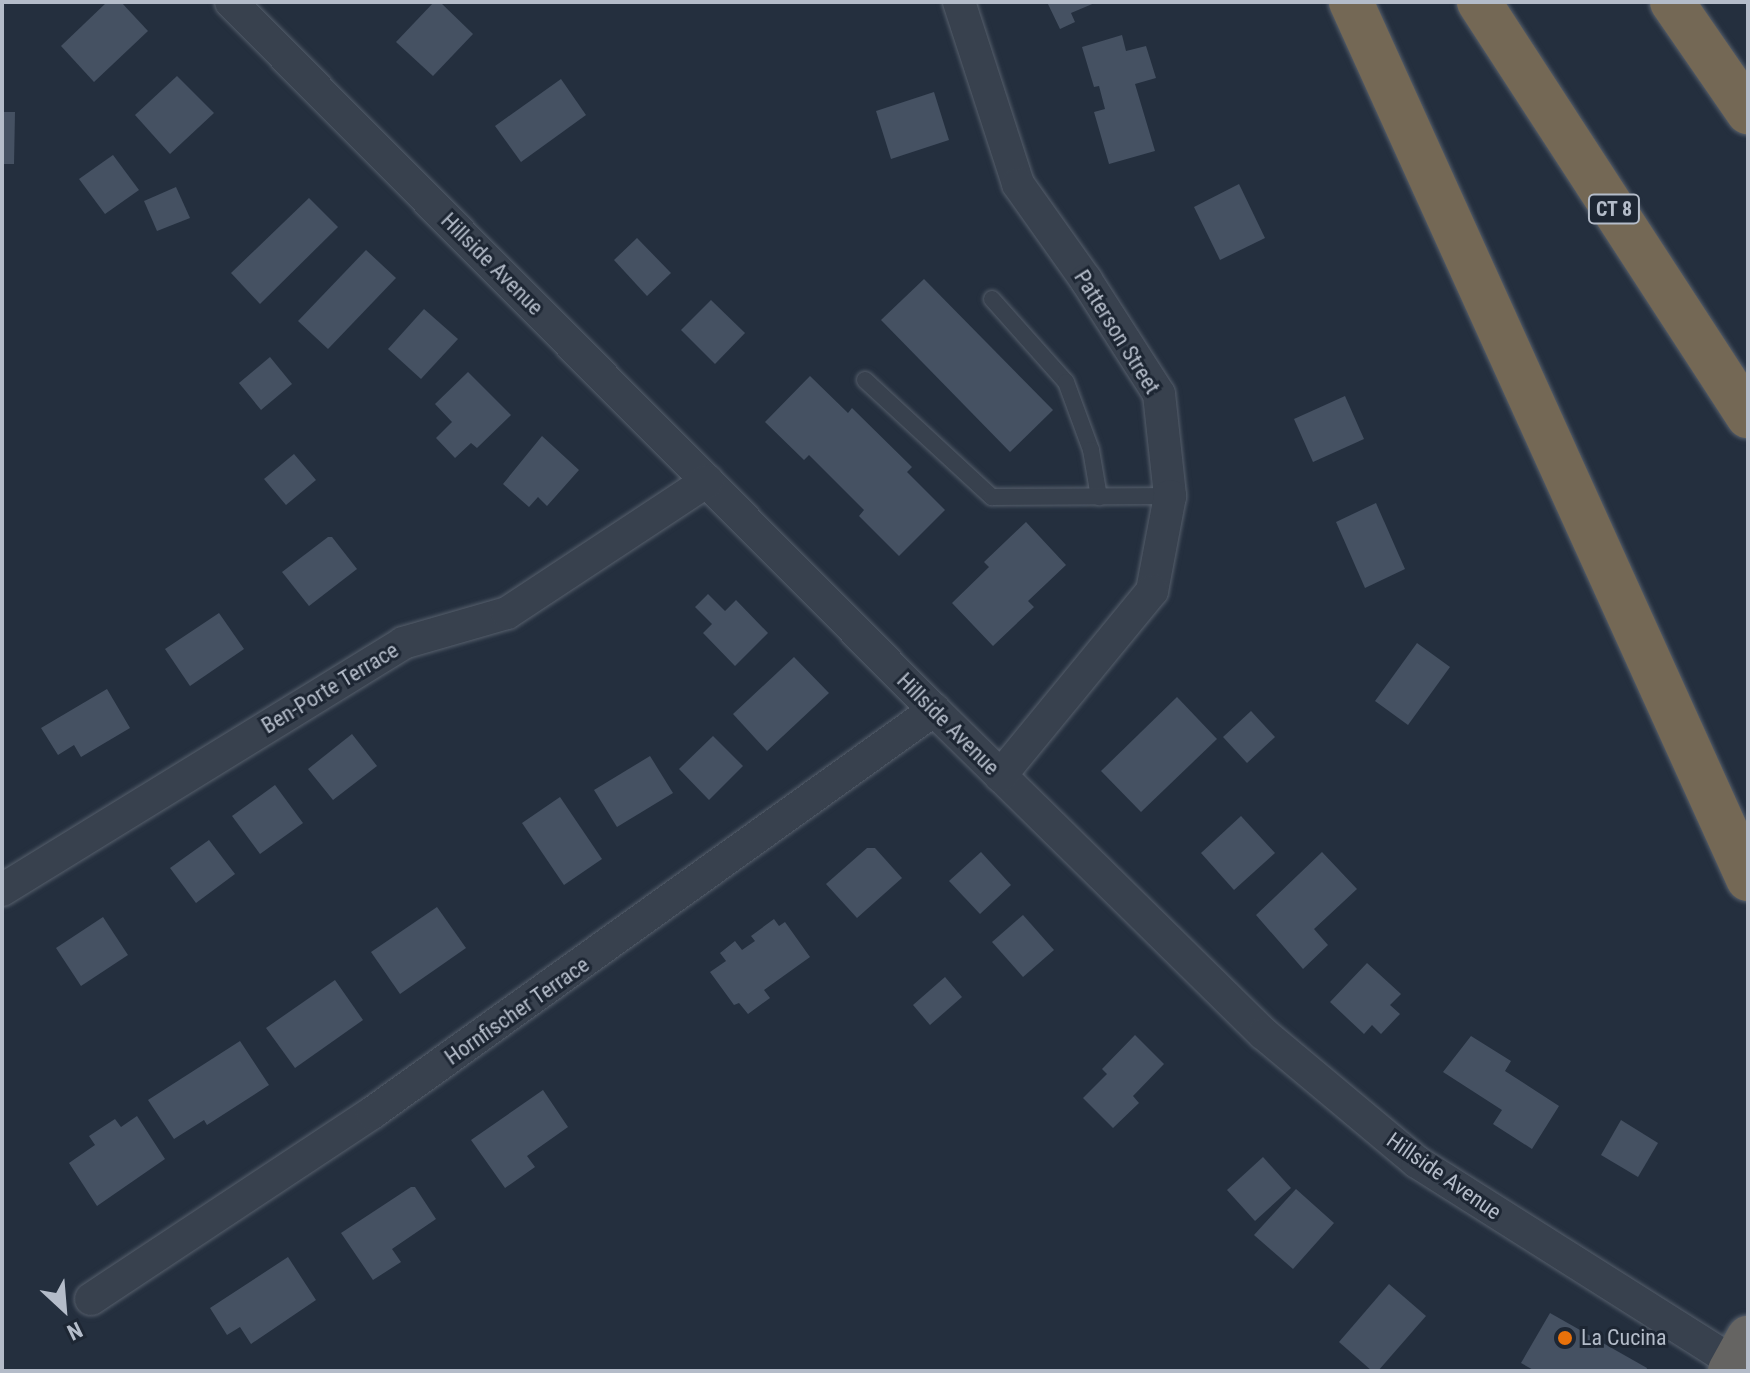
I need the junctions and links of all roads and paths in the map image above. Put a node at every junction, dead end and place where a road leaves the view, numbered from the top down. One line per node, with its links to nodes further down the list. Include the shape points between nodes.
1 (231, 2): 10 (street, Hillside Avenue)
2 (959, 2): 11 (street, Patterson Street, via 1018,184 1159,394)
3 (1351, 2): 15 (highway)
4 (1479, 2): 9 (highway, CT 8)
5 (1672, 2): 6 (highway)
6 (1748, 112)
7 (992, 299): 12 (lane, via 1066,382 1091,450)
8 (865, 380): 12 (lane, via 992,497)
9 (1748, 416)
10 (707, 481): 13 (street, Hillside Avenue); 16 (street, Ben-Porte Terrace, via 507,613 403,643)
11 (1170, 496): 12 (lane); 14 (street, Patterson Street, via 1152,591)
12 (1099, 497)
13 (934, 710): 14 (street, Hillside Avenue); 17 (street, Hornfischer Terrace, via 385,1104)
14 (1000, 776): 18 (street, Hillside Avenue, via 1264,1034 1417,1162)
15 (1748, 879)
16 (2, 890)
17 (91, 1299)
18 (1738, 1357)

